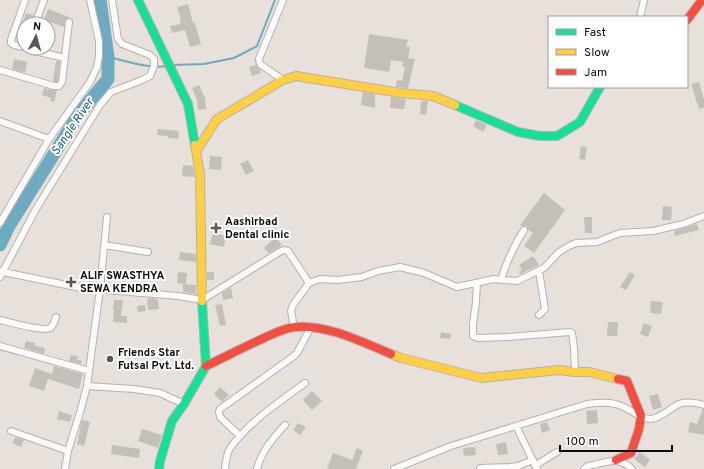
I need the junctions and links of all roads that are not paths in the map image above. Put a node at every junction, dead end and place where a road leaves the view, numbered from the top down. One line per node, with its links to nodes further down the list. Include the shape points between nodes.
1 (25, 0): 9 (street)
2 (44, 0): 10 (street)
3 (90, 0): 22 (street, via 99,41 97,67 90,82)
4 (112, 0): 31 (street, via 118,39 122,44 154,59 150,76 111,92 100,105 36,209)
5 (138, 0): 23 (street, via 188,104)
6 (282, 0): 19 (street, via 259,59 260,64)
7 (644, 0): 11 (street)
8 (702, 0): 12 (street)
9 (19, 16)
10 (38, 16)
11 (640, 16)
12 (688, 19)
13 (69, 22): 17 (street)
14 (16, 26): 15 (street, via 11,40)
15 (16, 46)
16 (56, 56): 17 (street)
17 (65, 58): 18 (street, via 62,82 59,86)
18 (0, 70)
19 (283, 80): 20 (street, via 296,76 433,96 518,132 540,136 557,136 580,122); 23 (street, via 217,119)
20 (599, 88)
21 (0, 121): 22 (street)
22 (49, 139): 26 (street)
23 (197, 150): 36 (street, via 200,174)
24 (704, 216): 30 (street, via 653,231 620,233 597,242 569,246)
25 (107, 217): 28 (street)
26 (0, 223)
27 (524, 230): 32 (street, via 513,247)
28 (104, 245): 29 (street); 35 (street)
29 (148, 252)
30 (539, 270): 32 (street, via 517,281); 37 (street, via 545,309)
31 (1, 273): 35 (street)
32 (501, 280): 34 (street)
33 (309, 283): 34 (street, via 320,279 362,277 400,267 424,273 457,287); 36 (street, via 285,250); 40 (street, via 292,305 290,311)
34 (477, 283): 45 (street, via 473,336 507,337 570,332)
35 (100, 290): 36 (street); 44 (street)
36 (202, 300): 43 (street)
37 (539, 315)
38 (56, 317): 39 (street, via 54,324 48,329)
39 (0, 320)
40 (294, 327): 41 (street); 43 (street)
41 (311, 327): 45 (street, via 350,336 401,358 481,378 560,370); 54 (street, via 294,356 220,409 220,417)
42 (0, 346): 44 (street)
43 (206, 366): 48 (street)
44 (89, 371): 47 (street)
45 (575, 372): 50 (street, via 589,372 627,381)
46 (305, 383): 54 (street, via 262,415)
47 (87, 386): 48 (street, via 160,393); 55 (street)
48 (184, 404): 62 (street, via 172,421)
49 (704, 404): 50 (street, via 681,403 651,419)
50 (641, 416): 52 (street, via 615,404 594,403); 57 (street, via 630,453)
51 (285, 425): 64 (street, via 263,454)
52 (516, 426): 58 (street); 65 (street, via 451,446)
53 (11, 431): 55 (street)
54 (240, 436): 63 (street, via 229,448)
55 (68, 451): 61 (street)
56 (557, 452): 58 (street)
57 (616, 460): 60 (street); 66 (street, via 626,463)
58 (535, 465): 59 (street)
59 (480, 468)
60 (587, 468)
61 (64, 469)
62 (159, 469)
63 (226, 469)
64 (257, 469)
65 (394, 469)
66 (632, 469)

